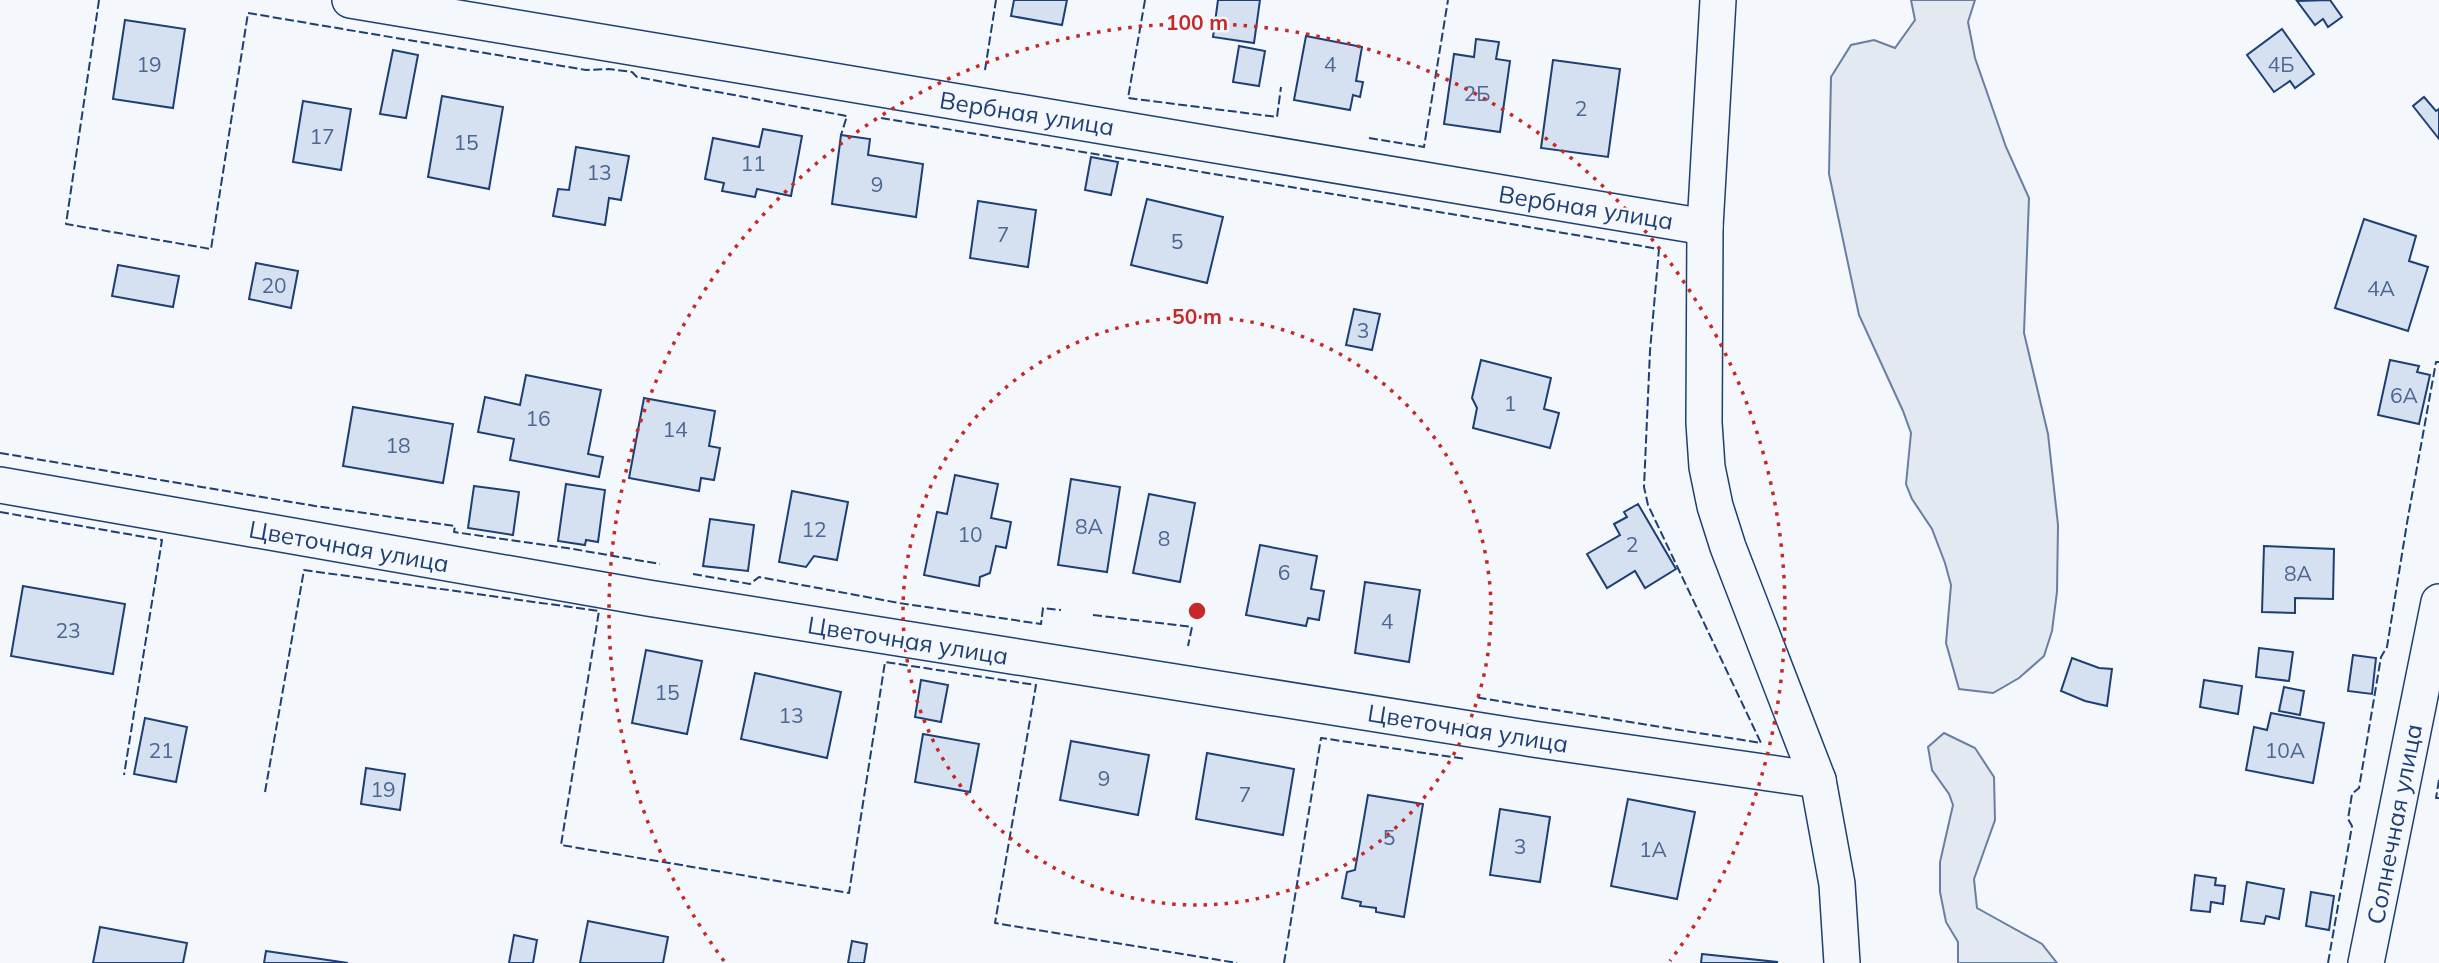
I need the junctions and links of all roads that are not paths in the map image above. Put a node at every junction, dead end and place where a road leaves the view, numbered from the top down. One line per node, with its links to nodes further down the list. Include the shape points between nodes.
1 (350, 0): 3 (street, Вербная улица)
2 (1718, 0): 3 (street)
3 (1705, 227): 6 (street, via 1707,467 1728,547)
4 (0, 485): 6 (street, Цветочная улица, via 648,598 1520,737)
5 (2439, 602): 8 (street, Солнечная улица)
6 (1818, 779): 7 (street, via 1837,884)
7 (1842, 963)
8 (2366, 963)

